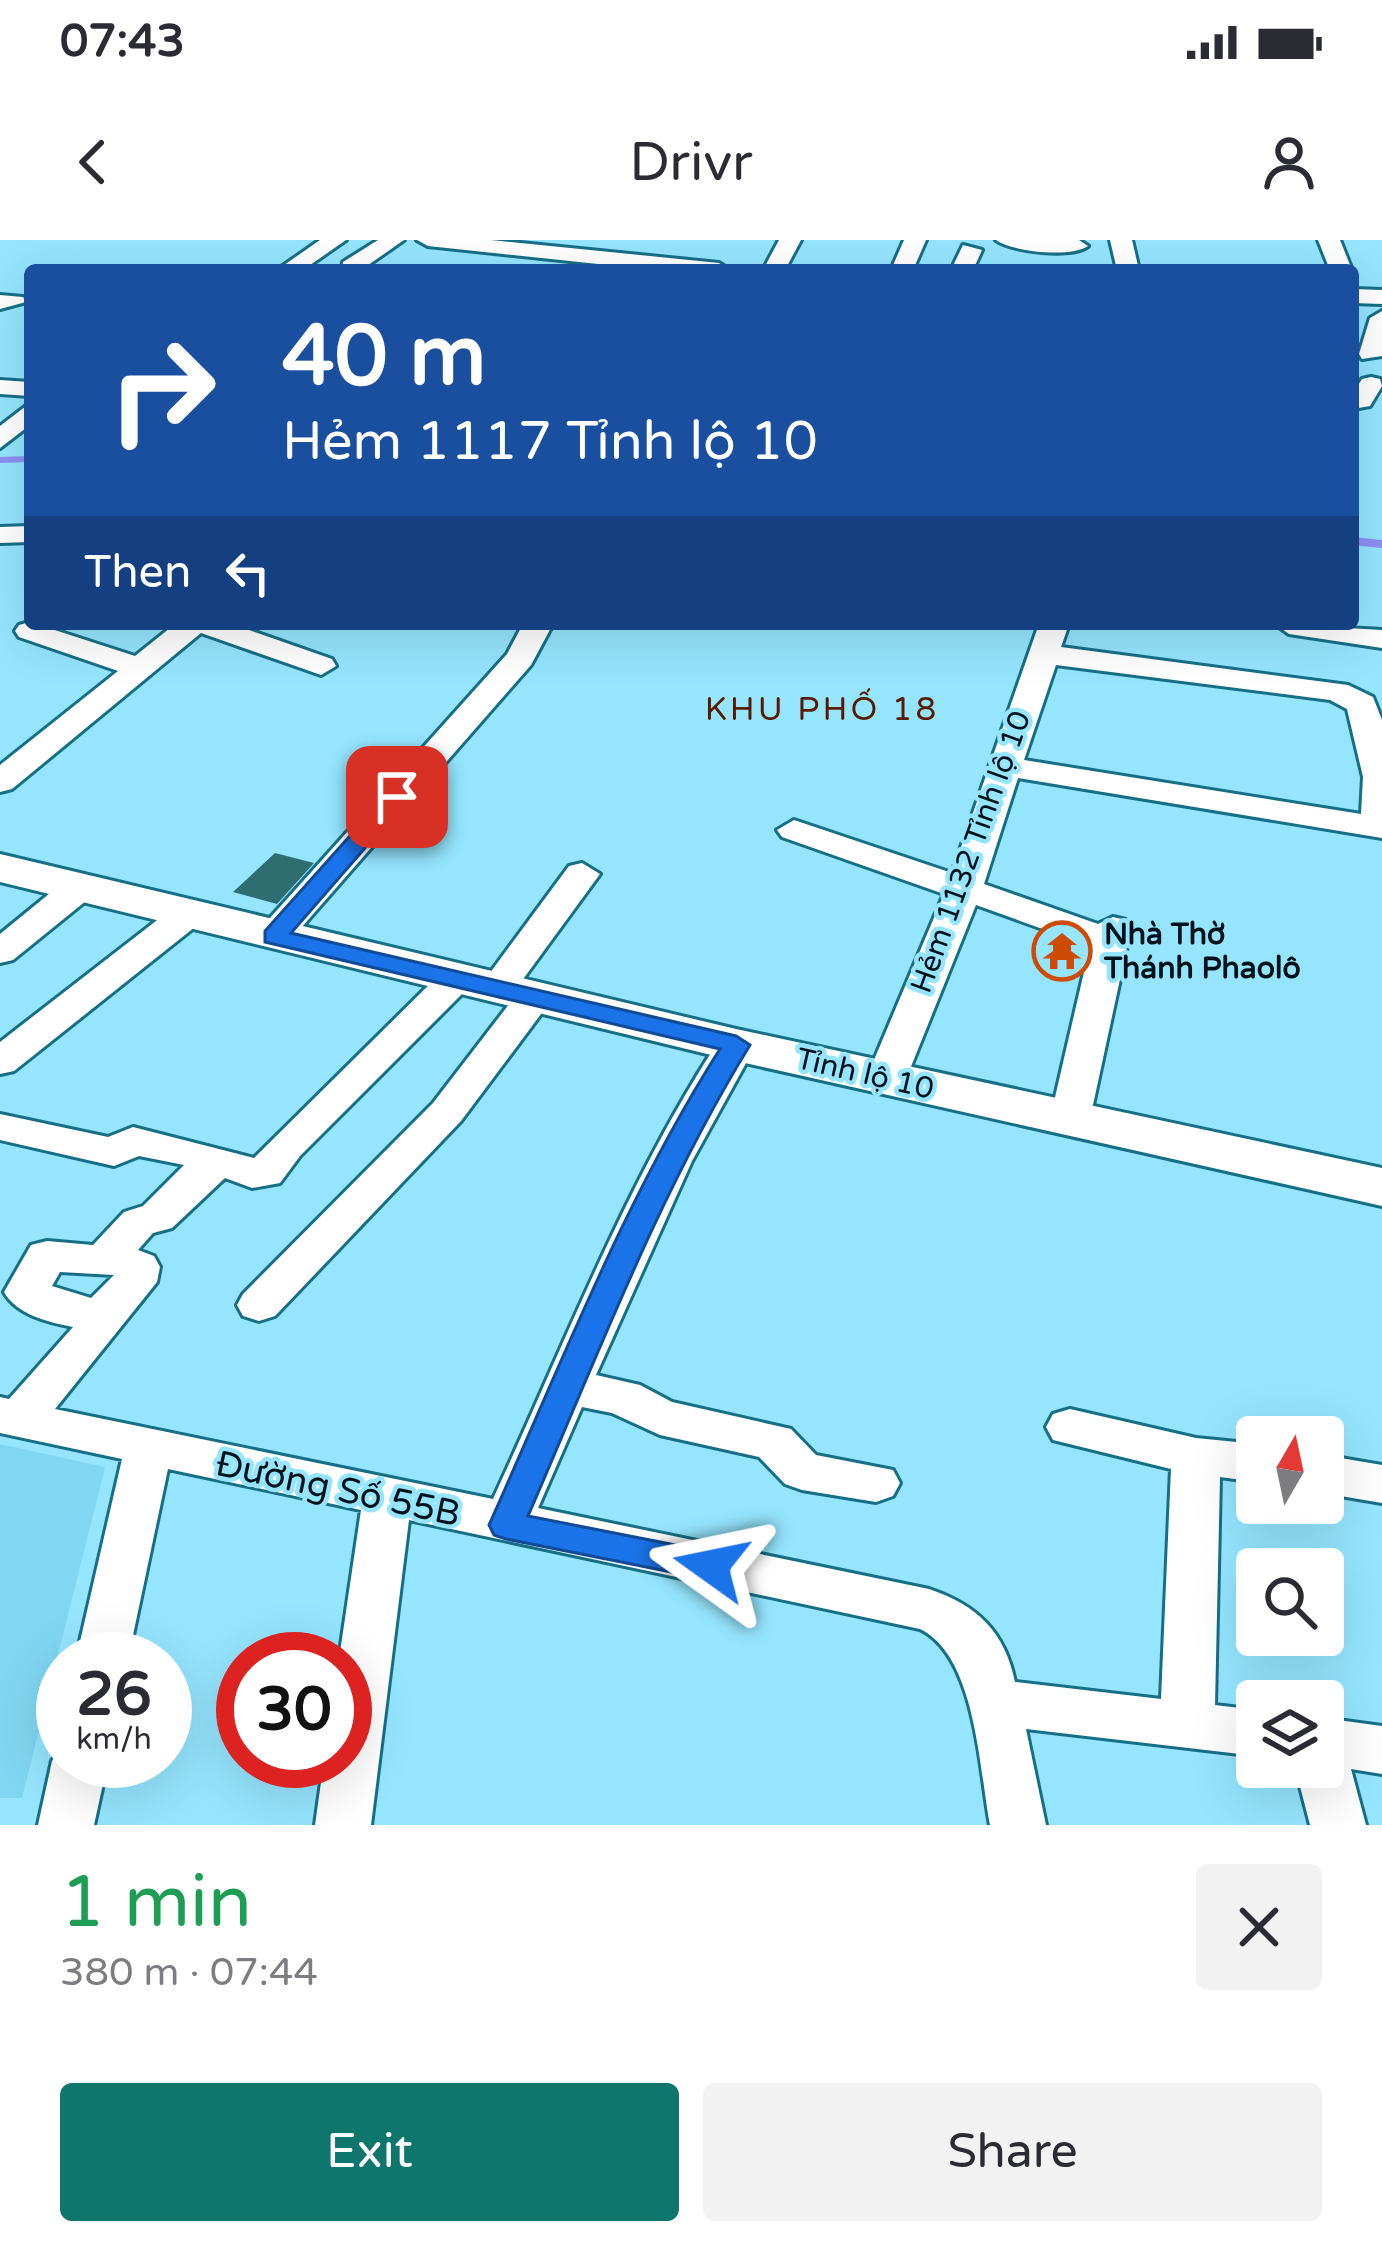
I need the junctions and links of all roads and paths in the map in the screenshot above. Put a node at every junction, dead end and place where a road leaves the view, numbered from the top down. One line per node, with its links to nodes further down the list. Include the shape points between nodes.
1 (364, 240): 8 (street)
2 (393, 240): 12 (street)
3 (632, 240): 10 (street)
4 (1007, 240): 6 (street)
5 (445, 241): 7 (street); 13 (street)
6 (1077, 246)
7 (492, 248): 9 (street); 14 (street)
8 (331, 251): 11 (street)
9 (525, 252): 10 (street); 15 (street)
10 (591, 255): 16 (street)
11 (302, 264)
12 (356, 264)
13 (424, 264)
14 (471, 264)
15 (511, 264)
16 (649, 264)
17 (1382, 318): 18 (street)
18 (1372, 354)
19 (24, 417): 20 (street)
20 (0, 440)
21 (187, 630): 31 (street)
22 (222, 630): 29 (street)
23 (307, 630): 29 (street)
24 (535, 630): 41 (street, via 520,658)
25 (1322, 630): 28 (street)
26 (30, 631): 31 (street)
27 (1048, 639): 32 (street, Hẻm 1132 Tỉnh lộ 10); 34 (street, via 1336,692 1362,704 1380,776)
28 (1382, 639)
29 (283, 652): 30 (street)
30 (321, 666)
31 (140, 668): 33 (street)
32 (1004, 766): 34 (street); 39 (street, Hẻm 1132 Tỉnh lộ 10)
33 (0, 782)
34 (1380, 828)
35 (794, 830): 39 (street)
36 (0, 868): 38 (main road, Tỉnh lộ 10)
37 (582, 874): 43 (street)
38 (79, 888): 40 (main road, Tỉnh lộ 10); 42 (street)
39 (963, 892): 46 (street, Hẻm 1132 Tỉnh lộ 10); 47 (street, via 1111,934)
40 (187, 915): 41 (main road, Tỉnh lộ 10); 45 (street)
41 (274, 936): 43 (main road, Tỉnh lộ 10)
42 (0, 952)
43 (496, 989): 44 (main road, Tỉnh lộ 10); 49 (street, via 285,1146 265,1173); 52 (street, via 447,1112)
44 (736, 1045): 46 (main road, Tỉnh lộ 10); 54 (street, via 677,1143)
45 (0, 1062)
46 (886, 1079): 47 (main road, Tỉnh lộ 10)
47 (1070, 1120): 50 (main road, Tỉnh lộ 10)
48 (0, 1127): 49 (street, via 114,1152 134,1141)
49 (224, 1160): 51 (street, via 157,1218 139,1222)
50 (1382, 1187)
51 (109, 1256): 53 (street, via 138,1268 135,1282); 53 (street, via 47,1256 26,1292)
52 (259, 1304)
53 (100, 1316): 55 (street, via 94,1333)
54 (571, 1388): 61 (street, via 774,1442 802,1471); 64 (street)
55 (10, 1417): 57 (street, Đường Số 55B)
56 (1070, 1427): 58 (street)
57 (149, 1447): 63 (street, Đường Số 55B); 65 (street)
58 (1196, 1456): 59 (street); 67 (street)
59 (1236, 1461)
60 (1344, 1478): 62 (street)
61 (876, 1484)
62 (1382, 1484)
63 (386, 1500): 64 (street, Đường Số 55B); 74 (street)
64 (506, 1525): 66 (street, Đường Số 55B, via 891,1601 957,1623 984,1659)
65 (108, 1632)
66 (997, 1703): 67 (street); 75 (street)
67 (1187, 1724): 68 (street)
68 (1236, 1730)
69 (1344, 1745): 70 (street)
70 (1382, 1750)
71 (74, 1788): 73 (street)
72 (1328, 1788): 76 (street)
73 (66, 1825)
74 (343, 1825)
75 (1018, 1825)
76 (1338, 1825)

